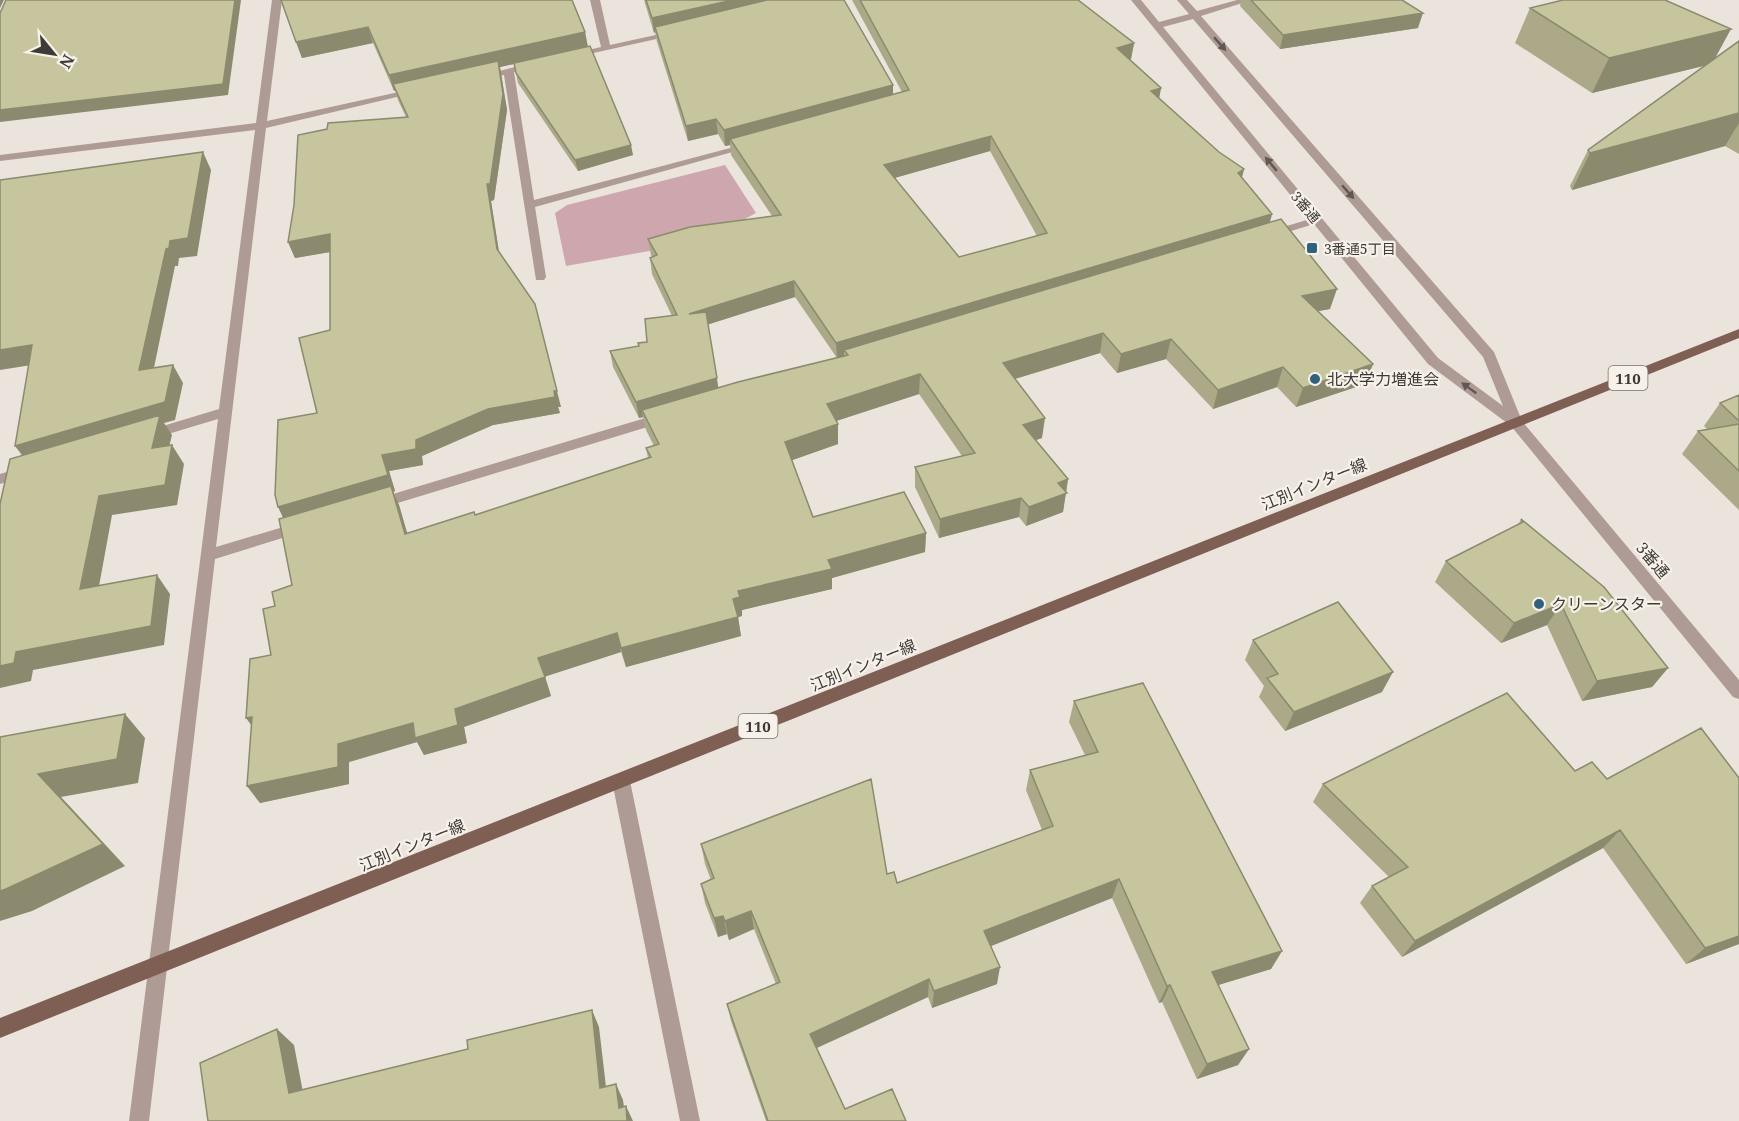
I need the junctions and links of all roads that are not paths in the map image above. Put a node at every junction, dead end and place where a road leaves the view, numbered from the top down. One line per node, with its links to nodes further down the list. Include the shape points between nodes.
1 (277, 0): 15 (street)
2 (595, 0): 9 (street)
3 (1136, 0): 7 (street, 3番通)
4 (1182, 0): 6 (street, 3番通)
5 (1247, 0): 6 (street)
6 (1196, 15): 7 (street); 25 (street, 3番通, one-way to 25, via 1489,356)
7 (1157, 26): 19 (street, 3番通, one-way to 7)
8 (685, 31): 9 (street)
9 (606, 49): 10 (street)
10 (563, 58)
11 (542, 63): 12 (street)
12 (509, 71): 13 (street); 18 (street)
13 (464, 81)
14 (430, 88): 15 (street)
15 (261, 126): 17 (street); 23 (street)
16 (756, 144): 18 (street)
17 (0, 158)
18 (530, 205): 21 (street)
19 (1317, 220): 20 (street); 25 (street, 3番通, one-way to 19, via 1433,361)
20 (1263, 237)
21 (540, 277)
22 (1739, 333): 25 (main road, 江別インター線 / 110)
23 (226, 412): 26 (street); 31 (street)
24 (678, 413): 29 (street)
25 (1516, 423): 32 (street, 3番通); 33 (main road, 江別インター線 / 110)
26 (135, 439)
27 (34, 469): 28 (street)
28 (0, 479)
29 (368, 507)
30 (311, 524): 31 (street)
31 (208, 555): 34 (street)
32 (1739, 692)
33 (621, 781): 34 (main road, 江別インター線 / 110); 37 (street)
34 (156, 966): 35 (main road, 江別インター線 / 110); 36 (street)
35 (0, 1028)
36 (139, 1121)
37 (690, 1121)

